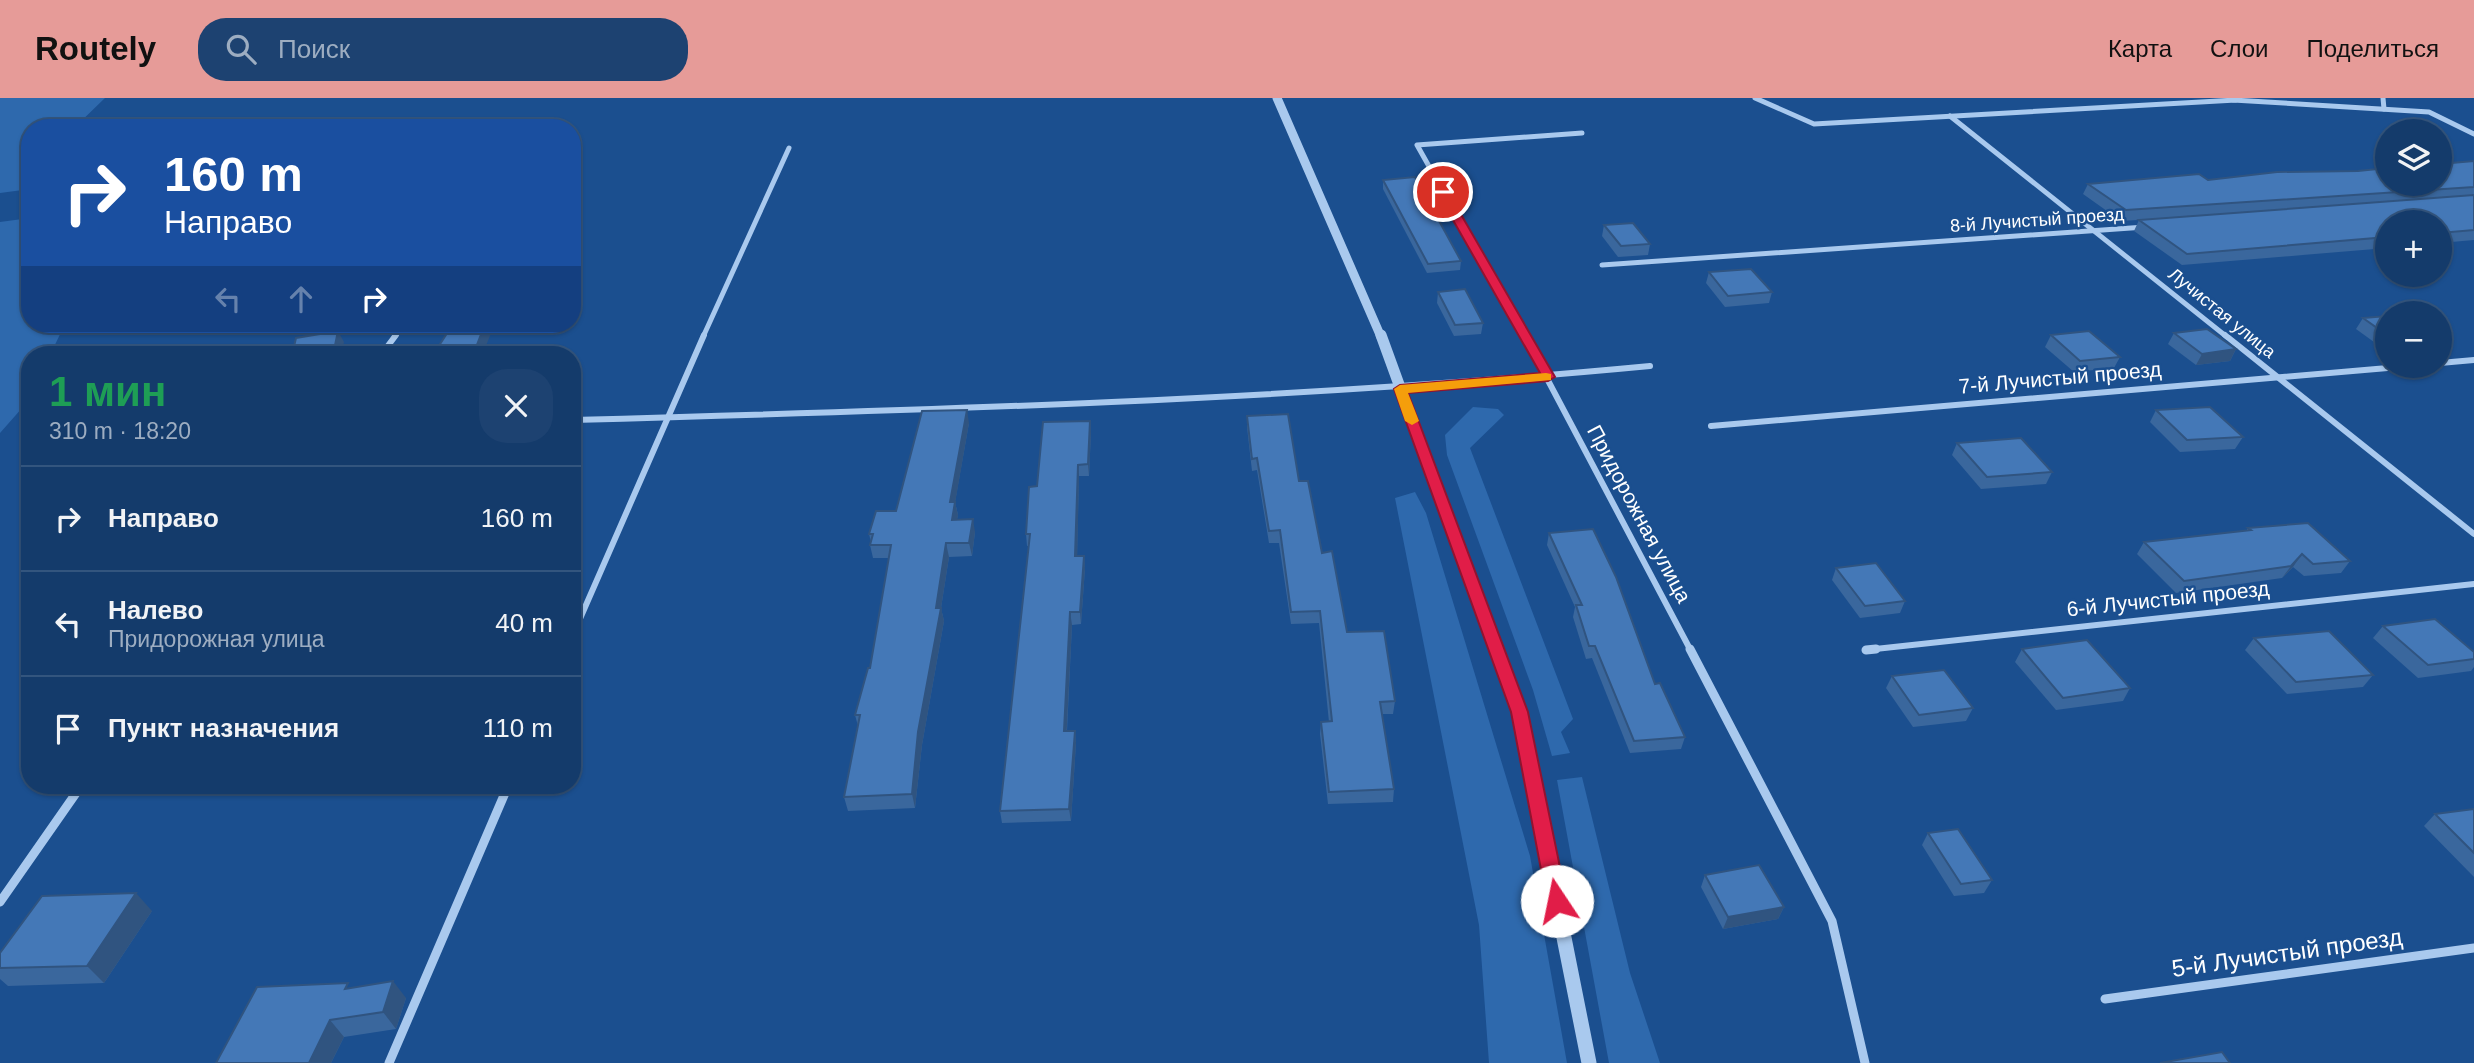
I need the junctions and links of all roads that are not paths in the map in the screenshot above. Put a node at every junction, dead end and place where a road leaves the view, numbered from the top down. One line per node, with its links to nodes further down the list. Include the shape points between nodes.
1 (1755, 98): 7 (street, via 1814,124)
2 (2211, 98): 5 (street)
3 (2383, 98): 6 (street)
4 (1280, 99): 20 (street)
5 (2236, 100): 6 (street); 7 (street)
6 (2384, 108): 9 (street, via 2430,112)
7 (1950, 116): 12 (street, Лучистая улица)
8 (1582, 133): 18 (street, Придорожная улица, via 1417,145)
9 (2474, 134)
10 (789, 148): 21 (street)
11 (2151, 226): 12 (street, 8-й Лучистый проезд)
12 (2097, 230): 13 (street, 8-й Лучистый проезд); 19 (street, Лучистая улица)
13 (1602, 265)
14 (2474, 360): 15 (street)
15 (2452, 362)
16 (1650, 366): 18 (street)
17 (2375, 369): 19 (street, 7-й Лучистый проезд)
18 (1548, 377): 20 (street); 35 (street, Придорожная улица, via 1832,921)
19 (2279, 377): 23 (street, 7-й Лучистый проезд); 24 (street, Лучистая улица)
20 (1400, 389): 21 (street); 34 (street, via 1519,712)
21 (667, 417): 22 (street); 26 (street)
22 (581, 420)
23 (1711, 426)
24 (2474, 534)
25 (2474, 583): 27 (street, 6-й Лучистый проезд)
26 (581, 616)
27 (1866, 650)
28 (75, 794): 30 (street)
29 (505, 794): 33 (street)
30 (0, 902)
31 (2474, 947): 32 (street, 5-й Лучистый проезд)
32 (2105, 999)
33 (389, 1063)
34 (1589, 1063)
35 (1865, 1063)

